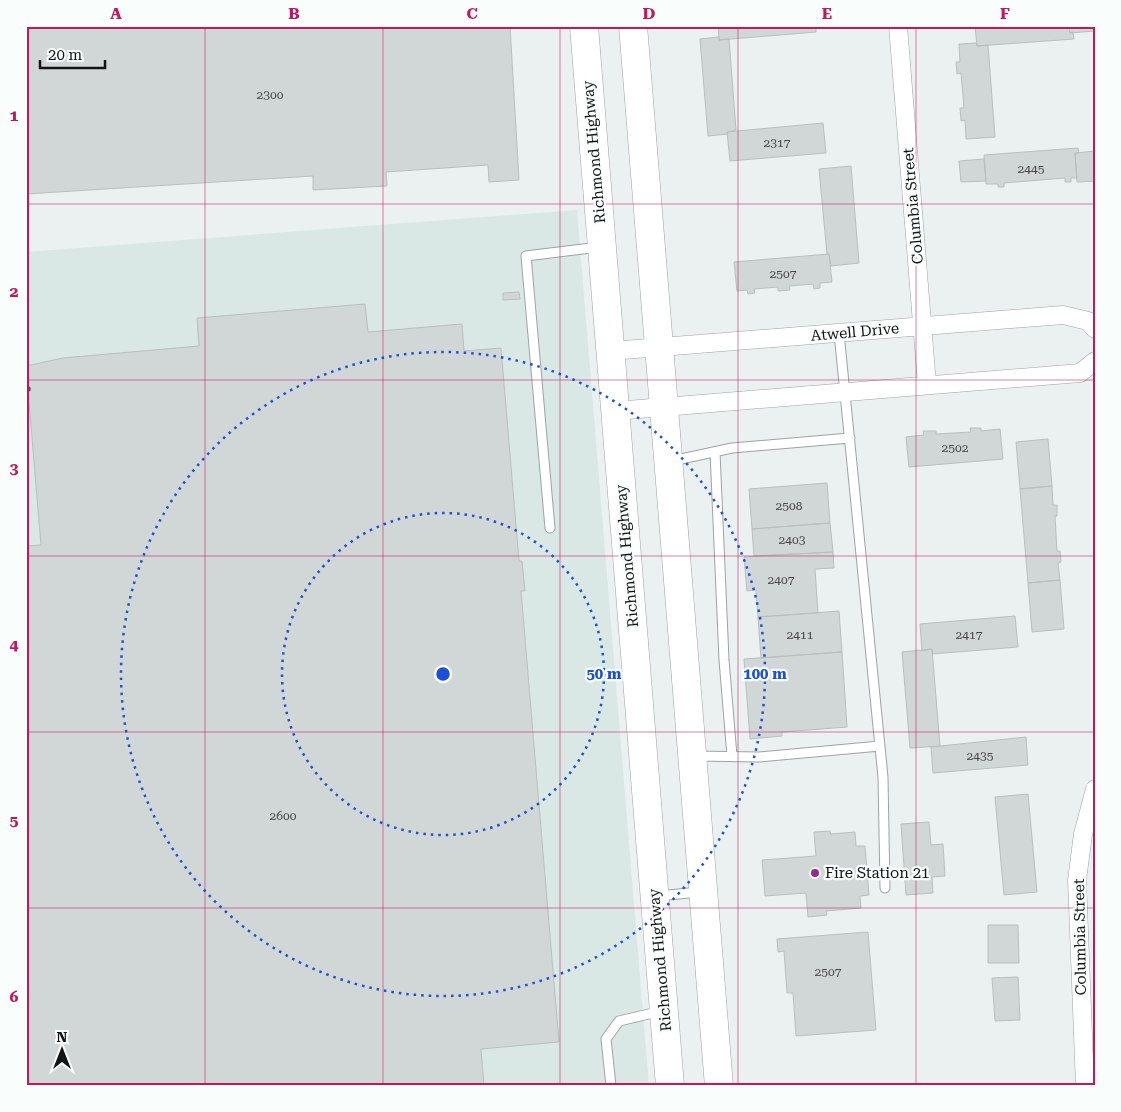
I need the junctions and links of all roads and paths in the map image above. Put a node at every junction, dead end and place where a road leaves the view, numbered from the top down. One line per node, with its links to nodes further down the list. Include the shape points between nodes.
1 (584, 26): 4 (main road, Richmond Highway)
2 (634, 26): 8 (main road)
3 (898, 26): 5 (street, Columbia Street)
4 (602, 247): 9 (main road, Richmond Highway); 18 (lane, via 526,256)
5 (923, 326): 6 (street, Atwell Drive, via 1063,315 1088,321); 7 (street, Atwell Drive); 11 (street, Columbia Street)
6 (1095, 329)
7 (839, 333): 8 (street, Atwell Drive); 12 (lane)
8 (660, 348): 9 (street, Atwell Drive); 13 (main road)
9 (611, 351): 14 (main road, Richmond Highway)
10 (1095, 362): 11 (street, via 1080,373)
11 (927, 385): 12 (street)
12 (846, 392): 13 (street); 15 (lane)
13 (664, 406): 14 (street); 17 (main road)
14 (615, 411): 25 (main road, Richmond Highway)
15 (850, 438): 16 (lane); 19 (lane)
16 (715, 452): 17 (lane); 21 (lane, via 724,660)
17 (669, 461): 20 (main road)
18 (550, 528)
19 (880, 746): 21 (lane, via 759,757); 23 (lane)
20 (692, 756): 21 (lane); 24 (main road)
21 (732, 756)
22 (1095, 789): 30 (street, Columbia Street, via 1083,834 1077,880)
23 (885, 888)
24 (704, 892): 25 (lane); 29 (main road)
25 (655, 896): 26 (main road, Richmond Highway)
26 (664, 1010): 27 (lane, via 619,1021 610,1032 606,1038); 28 (main road, Richmond Highway)
27 (611, 1086)
28 (670, 1086)
29 (719, 1086)
30 (1085, 1086)

